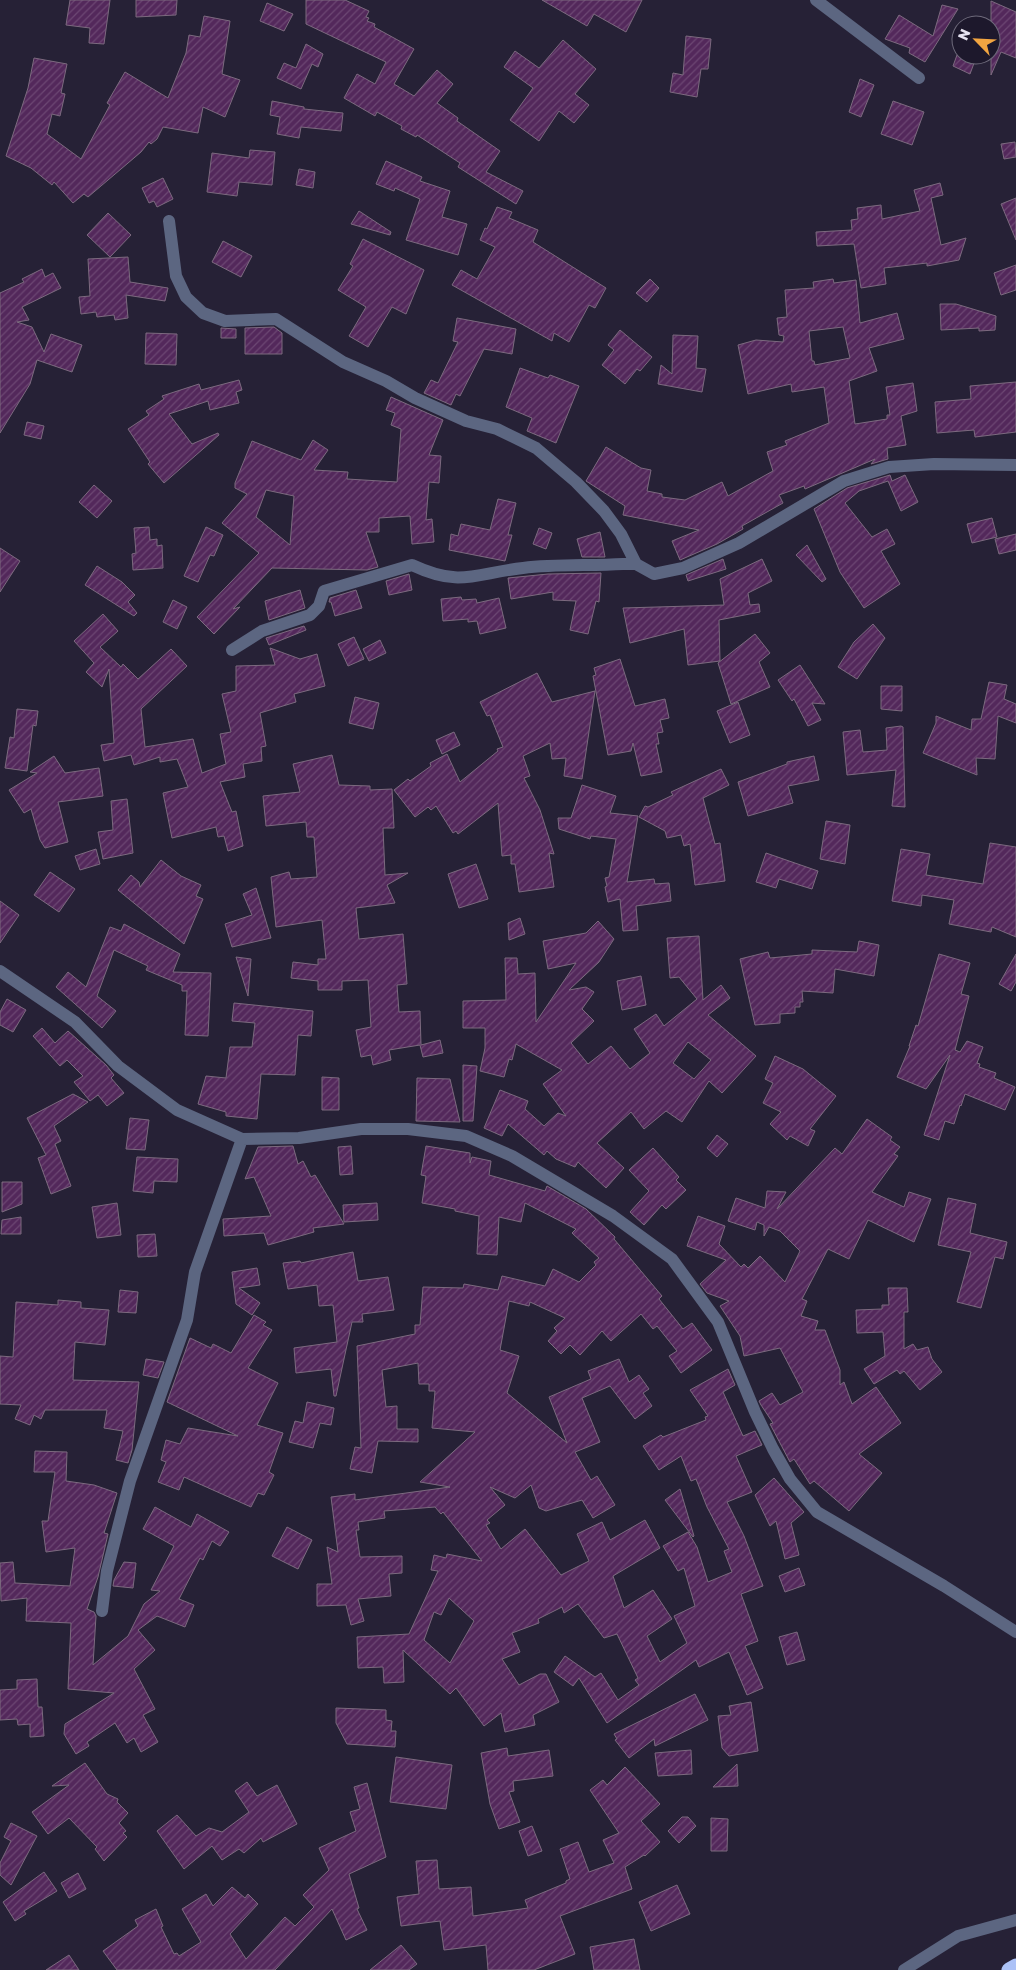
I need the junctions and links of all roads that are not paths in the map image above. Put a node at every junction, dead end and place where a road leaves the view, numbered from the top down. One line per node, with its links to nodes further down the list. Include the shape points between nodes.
1 (816, 0): 2 (street)
2 (919, 78)
3 (169, 221): 5 (street, via 176,276 186,297 203,314 225,321 276,319 343,362 415,398 536,448 604,511)
4 (1016, 465): 5 (street, via 908,464 889,467 844,481 739,543 683,568 654,574)
5 (636, 564): 6 (street, via 523,568 464,579 432,575 412,565 324,591 319,606 310,615 262,631)
6 (232, 650)
7 (0, 971): 8 (street, via 75,1022 118,1066 177,1110)
8 (242, 1139): 9 (street, via 195,1272 187,1320 130,1480 107,1571); 10 (street, via 299,1138 360,1129 408,1129 466,1136 512,1156 613,1216 672,1259 718,1322 754,1412 790,1479 817,1512)
9 (102, 1611)
10 (1016, 1632)
11 (1016, 1920): 13 (street, via 958,1936)
12 (1016, 1966): 14 (highway)
13 (904, 1970)
14 (1010, 1970)

